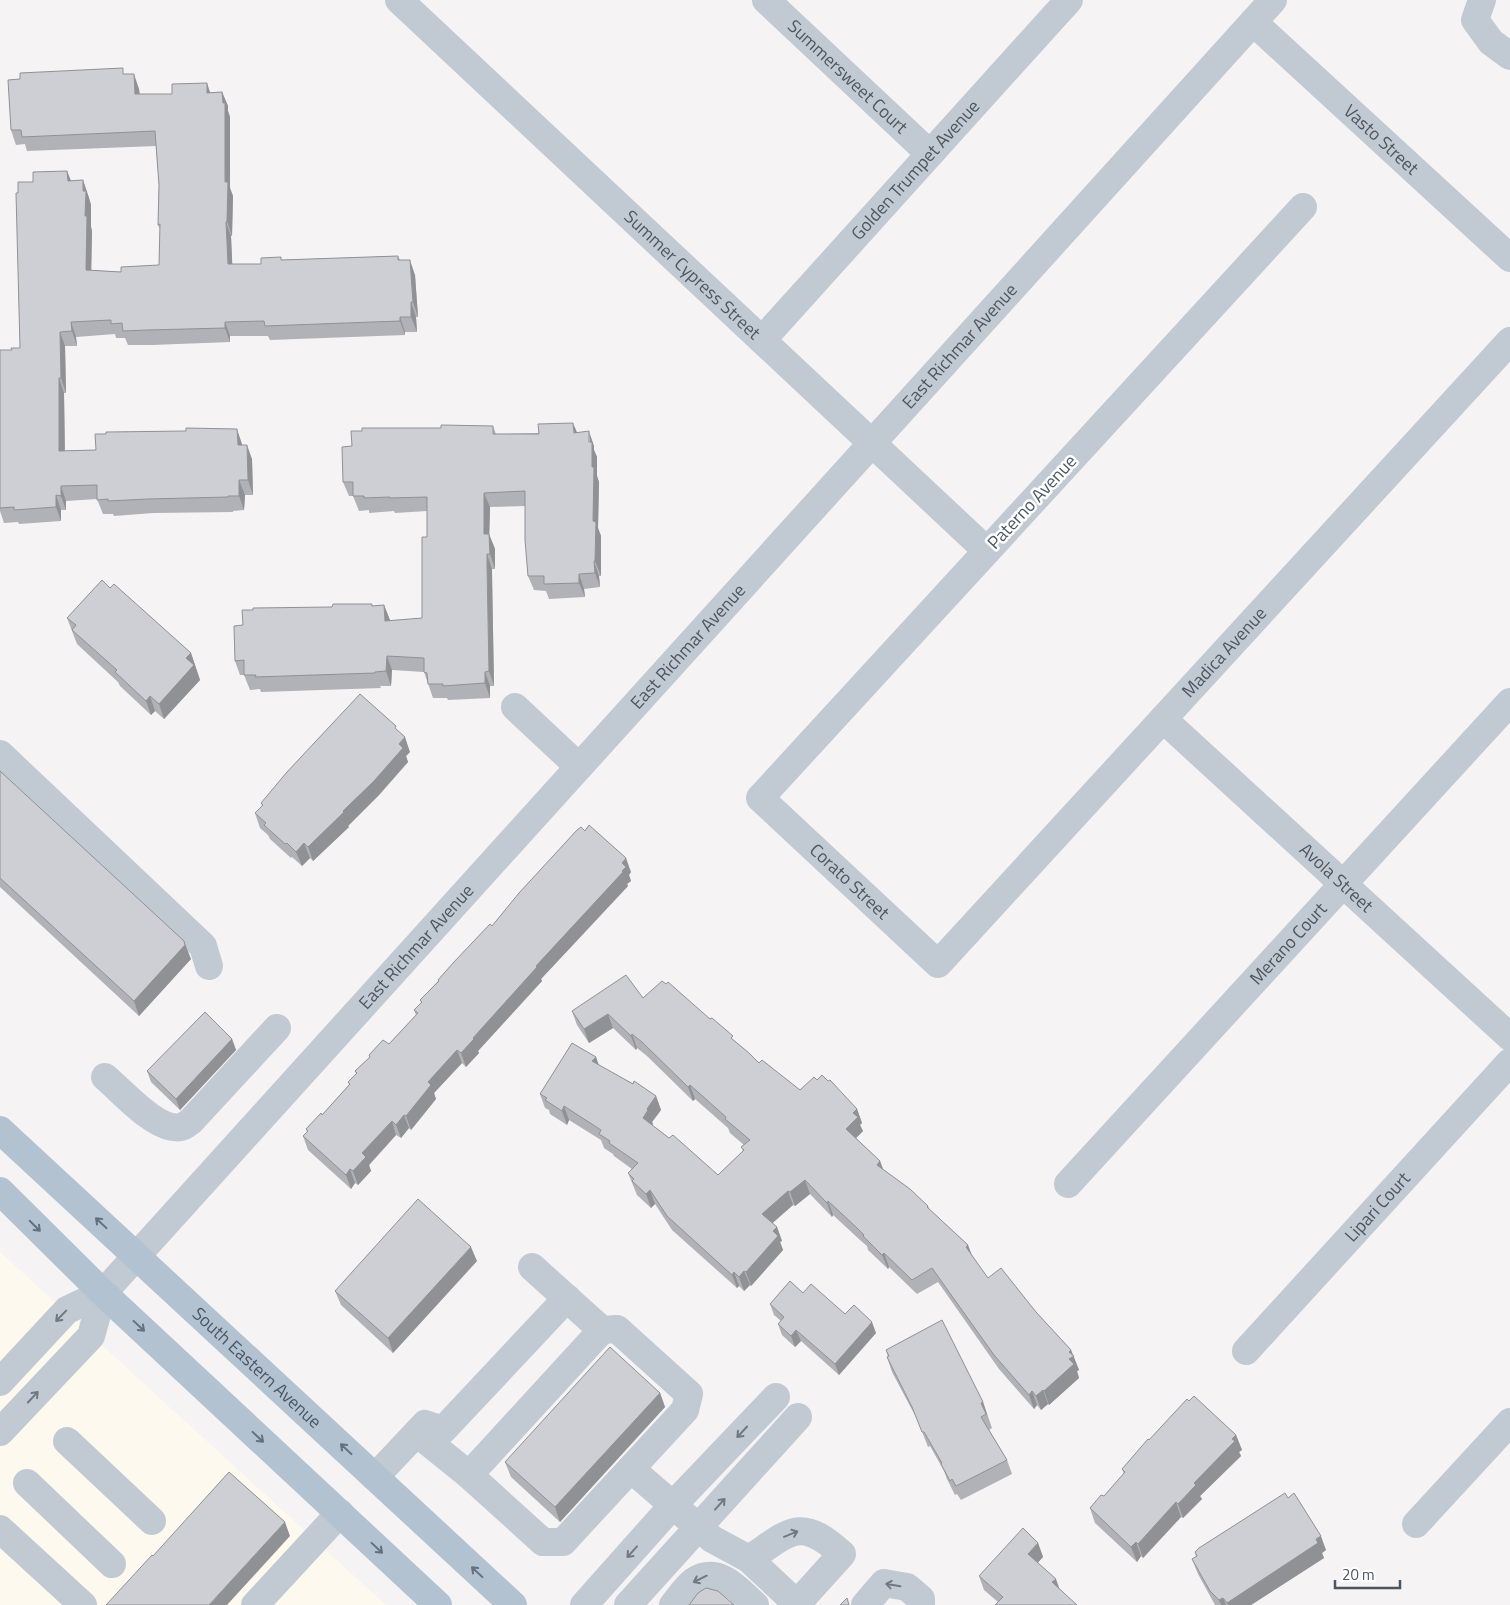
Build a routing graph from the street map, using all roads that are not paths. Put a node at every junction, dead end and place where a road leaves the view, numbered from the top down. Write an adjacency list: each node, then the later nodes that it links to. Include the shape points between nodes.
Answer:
1 (399, 0): 11 (street, Summer Cypress Street)
2 (766, 0): 8 (street, Summersweet Court)
3 (1070, 0): 8 (street, Golden Trumpet Avenue)
4 (1273, 0): 6 (street, East Richmar Avenue)
5 (1478, 10): 7 (street, via 1491,42)
6 (1253, 22): 10 (street, Vasto Street); 13 (street, East Richmar Avenue)
7 (1510, 56)
8 (930, 154): 11 (street, Golden Trumpet Avenue)
9 (1303, 207): 14 (street, Paterno Avenue)
10 (1510, 258)
11 (762, 340): 13 (street, Summer Cypress Street)
12 (1510, 340): 17 (street, Madica Avenue)
13 (871, 443): 14 (street, Summer Cypress Street); 19 (street, East Richmar Avenue)
14 (987, 551): 20 (street, Paterno Avenue)
15 (1510, 702): 21 (street, Merano Court)
16 (515, 707): 19 (street)
17 (1163, 719): 21 (street, Avola Street); 22 (street, Madica Avenue)
18 (0, 754): 23 (street, via 203,946)
19 (578, 766): 31 (street, East Richmar Avenue)
20 (760, 798): 22 (street, Corato Street)
21 (1343, 884): 25 (street, Avola Street); 29 (street, Merano Court)
22 (938, 964)
23 (209, 966)
24 (277, 1028): 27 (street, via 191,1122 181,1127 167,1126 154,1120)
25 (1510, 1038)
26 (1510, 1062): 36 (street, Lipari Court)
27 (105, 1076)
28 (0, 1130): 31 (main road, South Eastern Avenue, one-way to 28)
29 (1068, 1184)
30 (0, 1191): 33 (main road, one-way to 33)
31 (136, 1256): 33 (street, East Richmar Avenue); 46 (main road, South Eastern Avenue, one-way to 31)
32 (532, 1267): 34 (street)
33 (104, 1293): 37 (street, one-way to 37, via 67,1310); 41 (street, one-way to 33, via 91,1336); 49 (main road, one-way to 49)
34 (567, 1298): 35 (street); 42 (street, via 443,1430 425,1424)
35 (602, 1330): 44 (street, via 617,1329 689,1394 686,1410); 45 (street)
36 (1246, 1351)
37 (0, 1382)
38 (776, 1396): 48 (street, one-way to 48)
39 (798, 1417): 52 (street, one-way to 39)
40 (1510, 1422): 51 (street)
41 (0, 1432)
42 (417, 1433): 45 (street); 46 (street)
43 (67, 1441): 50 (street)
44 (631, 1469): 45 (street, via 563,1542 543,1542); 48 (street)
45 (469, 1476)
46 (375, 1477): 60 (main road, South Eastern Avenue, one-way to 46)
47 (27, 1484): 55 (street)
48 (673, 1505): 52 (street); 61 (street, one-way to 61)
49 (340, 1513): 58 (street); 59 (main road, one-way to 59)
50 (152, 1522)
51 (1416, 1524)
52 (698, 1528): 54 (street); 62 (street)
53 (0, 1529): 57 (street)
54 (749, 1559): 56 (street); 56 (street, one-way to 56, via 794,1530 812,1532 842,1554)
55 (112, 1564)
56 (797, 1604)
57 (83, 1605)
58 (255, 1605)
59 (438, 1605)
60 (513, 1605)
61 (584, 1605)
62 (628, 1605)
63 (673, 1605): 64 (street, one-way to 63, via 725,1579 711,1574 694,1581)
64 (755, 1605)
65 (865, 1605): 66 (street, one-way to 65, via 921,1599 906,1587 884,1584)
66 (921, 1605)

